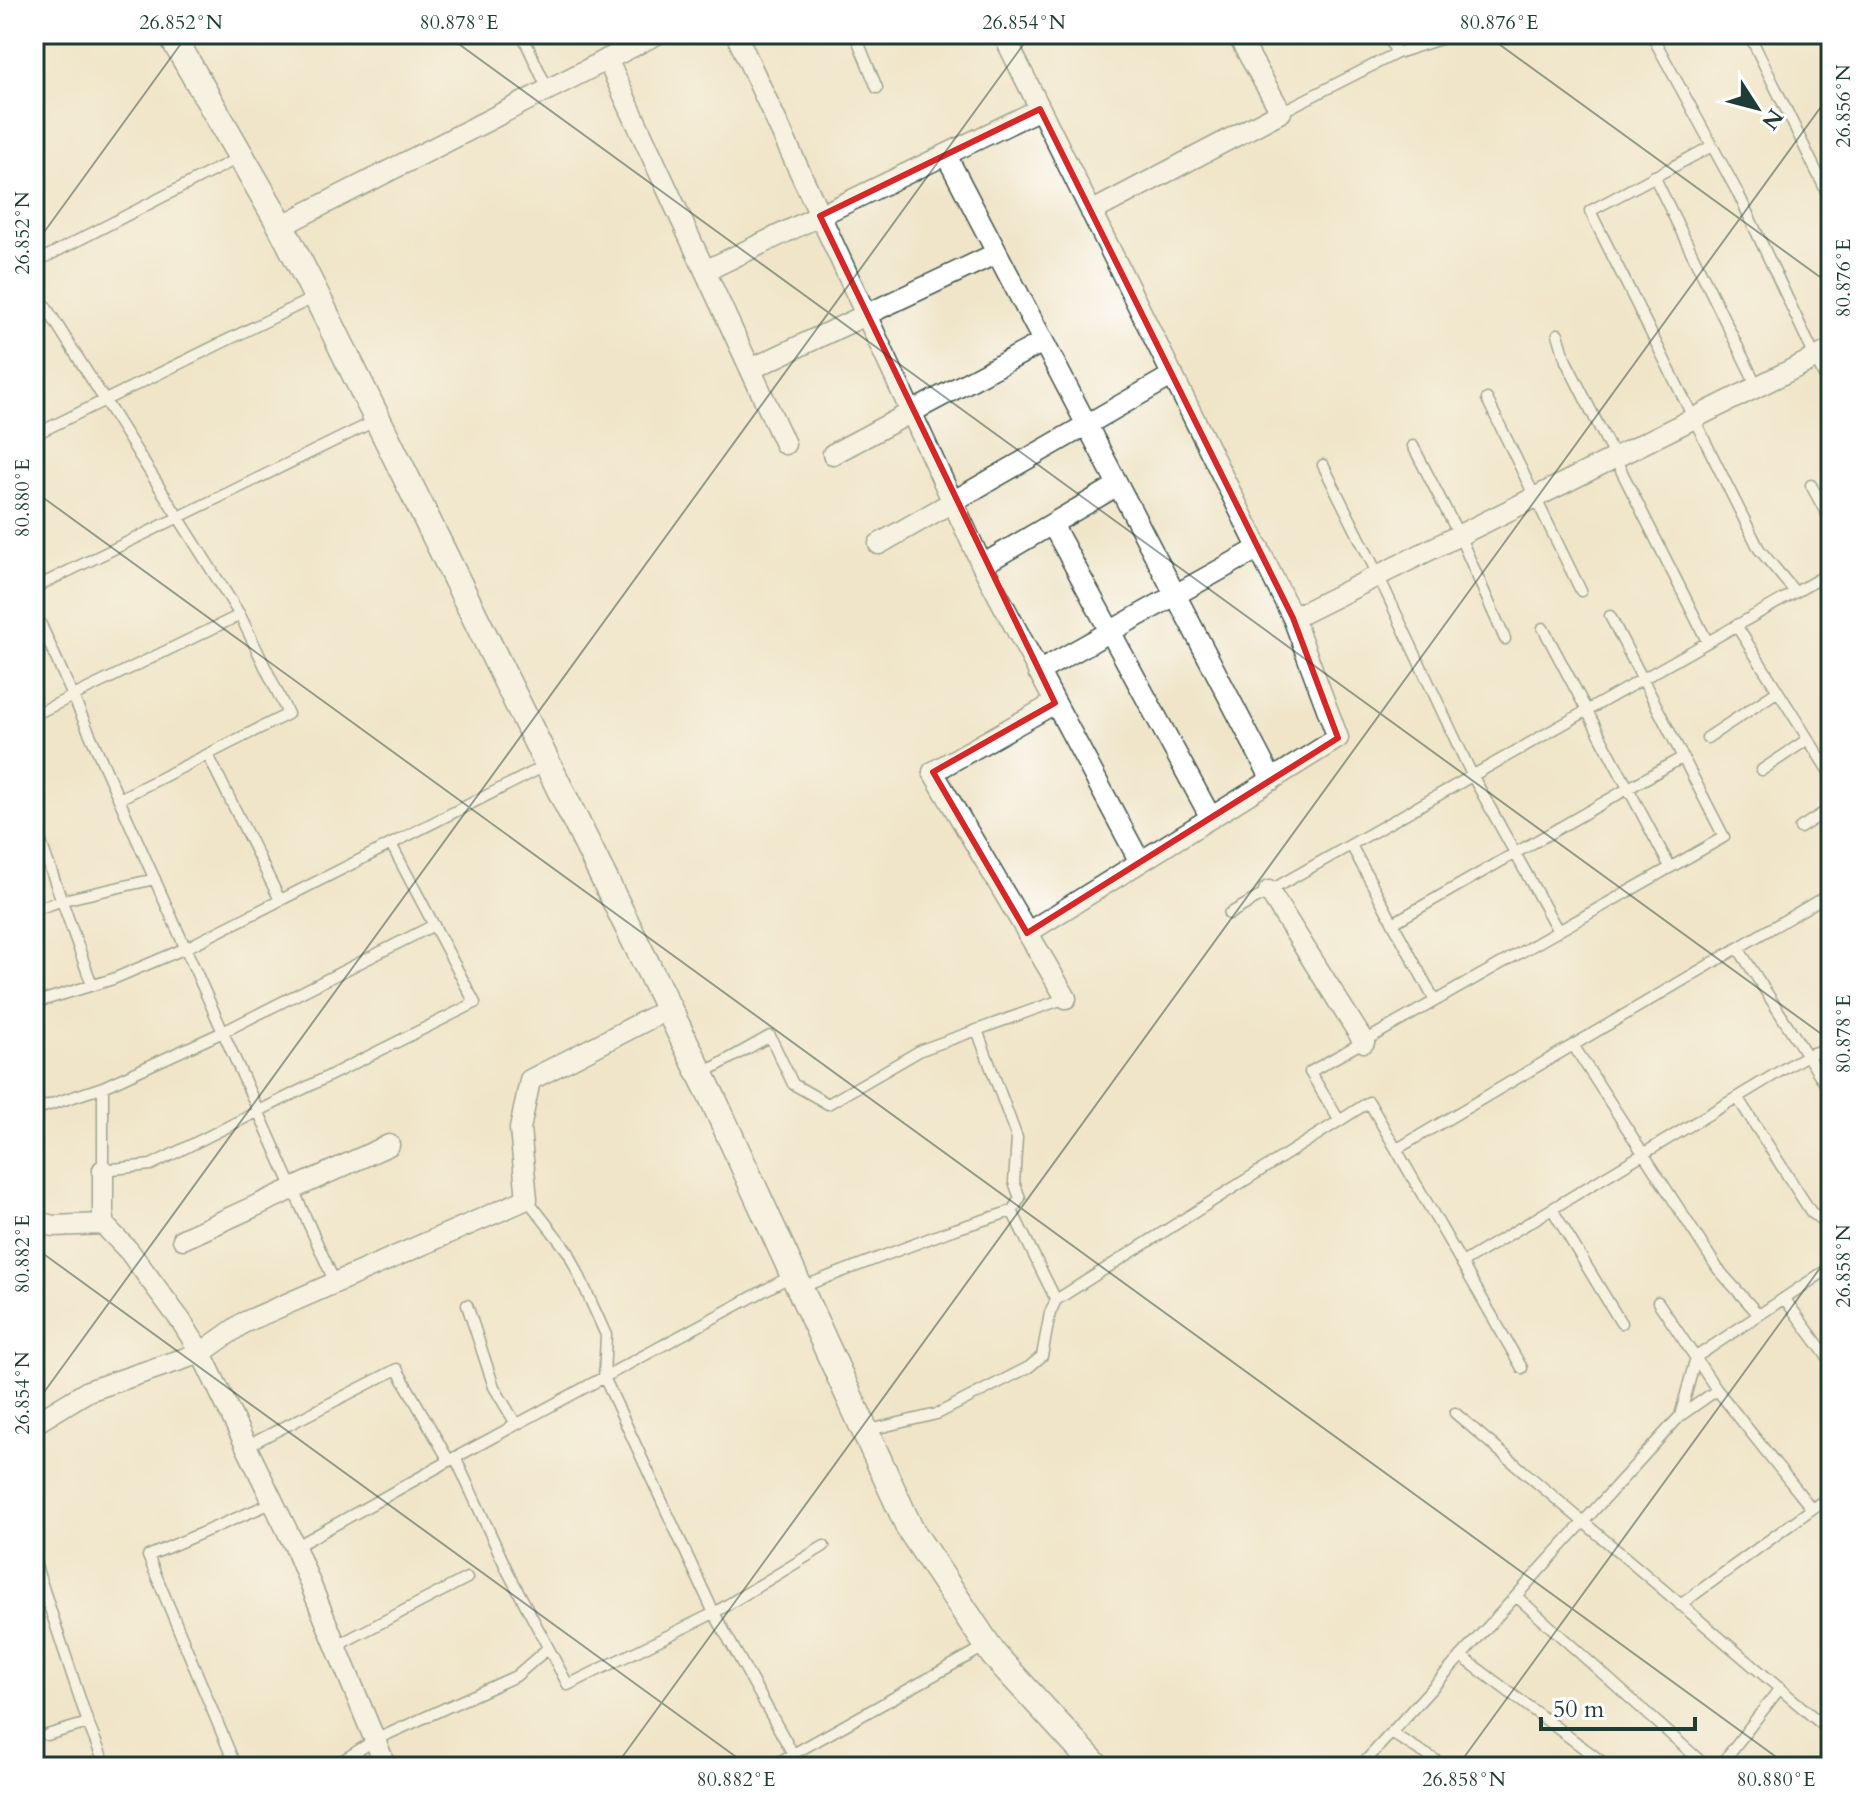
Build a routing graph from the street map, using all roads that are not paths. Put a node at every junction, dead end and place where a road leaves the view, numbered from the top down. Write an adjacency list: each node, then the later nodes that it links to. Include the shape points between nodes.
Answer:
1 (171, 34): 20 (street)
2 (522, 34): 15 (lane)
3 (657, 34): 13 (street)
4 (736, 34): 24 (street)
5 (855, 34): 14 (lane)
6 (1003, 34): 16 (street)
7 (1237, 34): 17 (street)
8 (1386, 34): 12 (lane)
9 (1456, 34): 12 (lane)
10 (1651, 34): 18 (lane)
11 (1749, 34): 22 (lane)
12 (1397, 53): 17 (lane)
13 (607, 59): 15 (street); 28 (street)
14 (877, 88)
15 (548, 90): 25 (street)
16 (1040, 109): 19 (street); 23 (street)
17 (1281, 112): 23 (street)
18 (1712, 146): 21 (lane); 34 (lane)
19 (946, 155): 24 (street); 26 (street)
20 (242, 156): 25 (street); 27 (lane)
21 (1654, 176): 37 (lane); 42 (lane, via 1590,211)
22 (1831, 201)
23 (1091, 212): 36 (street)
24 (820, 216): 28 (street); 31 (street)
25 (281, 226): 30 (street)
26 (997, 253): 31 (street); 33 (street)
27 (34, 263)
28 (705, 271): 35 (street)
29 (34, 288): 40 (lane)
30 (317, 297): 40 (lane); 43 (street)
31 (866, 315): 35 (street); 41 (street)
32 (1558, 334): 49 (lane)
33 (1043, 342): 41 (street); 44 (street)
34 (1823, 354): 37 (street); 38 (lane)
35 (751, 369): 46 (street)
36 (1173, 375): 44 (street); 60 (street)
37 (1757, 386): 42 (street)
38 (1831, 391)
39 (1487, 399): 53 (lane)
40 (105, 401): 45 (lane); 55 (lane)
41 (911, 412): 48 (street); 54 (street)
42 (1695, 417): 49 (street); 66 (lane, via 1759,549)
43 (377, 420): 55 (lane); 88 (street)
44 (1086, 425): 51 (street); 54 (street)
45 (34, 435)
46 (785, 444)
47 (1413, 446): 58 (lane)
48 (833, 454)
49 (1614, 458): 53 (street); 76 (lane)
50 (1323, 465): 63 (lane)
51 (1118, 485): 57 (street); 67 (street)
52 (1811, 485): 56 (lane)
53 (1535, 497): 58 (street); 65 (lane)
54 (953, 501): 59 (street); 61 (street)
55 (178, 518): 64 (lane); 69 (lane)
56 (1831, 522)
57 (1052, 524): 61 (street); 74 (street)
58 (1459, 535): 63 (street); 75 (lane)
59 (879, 544)
60 (1259, 548): 67 (street); 71 (street)
61 (982, 565): 77 (street)
62 (1831, 572): 66 (lane)
63 (1378, 575): 71 (street); 90 (lane)
64 (34, 588)
65 (1581, 591)
66 (1795, 592): 72 (lane)
67 (1175, 595): 74 (street); 92 (street)
68 (34, 609): 80 (lane)
69 (240, 615): 80 (lane); 86 (lane, via 288,714)
70 (1610, 616): 78 (lane)
71 (1293, 618): 92 (street, via 1338,738)
72 (1736, 625): 76 (lane); 79 (lane)
73 (1543, 628): 82 (lane)
74 (1111, 631): 77 (street); 96 (street)
75 (1505, 639)
76 (1707, 641): 78 (lane)
77 (1038, 672): 81 (street)
78 (1642, 678): 82 (lane); 87 (lane)
79 (1778, 691): 84 (lane); 85 (lane)
80 (73, 696): 83 (lane); 94 (lane)
81 (1055, 703): 102 (street); 114 (street, via 933,772)
82 (1586, 710): 90 (lane); 93 (lane)
83 (34, 715)
84 (1707, 738)
85 (1808, 739): 89 (lane); 91 (lane)
86 (208, 755): 94 (lane); 108 (lane)
87 (1683, 757): 93 (lane); 103 (lane, via 1724,837)
88 (547, 765): 99 (lane); 121 (street)
89 (1762, 770)
90 (1472, 775): 100 (lane); 101 (lane)
91 (1831, 775)
92 (1272, 780): 96 (street)
93 (1628, 788): 101 (lane); 103 (lane)
94 (119, 799): 104 (lane)
95 (1831, 808): 98 (lane)
96 (1211, 818): 102 (street)
97 (34, 823): 107 (lane)
98 (1800, 828)
99 (391, 844): 108 (lane); 112 (lane)
100 (1351, 845): 105 (lane); 111 (lane)
101 (1514, 852): 111 (lane); 113 (lane)
102 (1140, 862): 114 (street)
103 (1670, 867): 113 (lane)
104 (155, 879): 107 (lane); 115 (lane)
105 (1269, 891): 110 (lane); 124 (street)
106 (1831, 893): 116 (lane)
107 (63, 900): 109 (lane); 117 (lane)
108 (280, 900): 115 (lane)
109 (34, 910)
110 (1229, 914)
111 (1393, 923): 119 (lane)
112 (434, 925): 123 (lane); 133 (lane, via 475,1003)
113 (1558, 931): 119 (lane)
114 (1027, 933): 118 (street)
115 (186, 948): 117 (lane); 123 (lane)
116 (1738, 948): 125 (lane); 127 (lane)
117 (92, 985): 120 (lane)
118 (1066, 998): 122 (lane)
119 (1435, 1001): 124 (lane)
120 (34, 1003)
121 (668, 1009): 128 (street); 140 (street, via 530,1080 520,1129)
122 (977, 1030): 128 (lane, via 921,1050 828,1104 793,1084 770,1036); 142 (lane, via 1017,1138 1014,1182 1020,1198)
123 (223, 1032): 129 (lane); 133 (lane)
124 (1364, 1042): 134 (lane, via 1310,1072)
125 (1573, 1045): 136 (lane); 137 (lane)
126 (1831, 1047): 127 (lane)
127 (1807, 1055): 130 (lane); 131 (lane)
128 (701, 1075): 149 (street)
129 (103, 1087): 132 (lane); 138 (lane)
130 (1831, 1093)
131 (1737, 1097): 137 (lane); 145 (lane, via 1811,1212)
132 (34, 1110)
133 (259, 1112): 138 (lane, via 151,1165); 139 (lane)
134 (1339, 1120): 136 (lane, via 1369,1102); 152 (lane)
135 (389, 1145): 139 (street)
136 (1397, 1149): 147 (lane)
137 (1643, 1154): 141 (lane); 155 (lane, via 1718,1269)
138 (103, 1170): 144 (street)
139 (294, 1189): 146 (street); 150 (lane)
140 (527, 1199): 150 (street); 161 (lane, via 569,1253 606,1335)
141 (1552, 1209): 147 (lane); 156 (lane)
142 (1012, 1211): 149 (lane); 152 (lane)
143 (34, 1221): 144 (street, via 53,1226)
144 (103, 1224): 157 (street, via 129,1251)
145 (1831, 1227)
146 (183, 1239)
147 (1462, 1263): 160 (lane)
148 (1831, 1267): 151 (lane)
149 (796, 1281): 161 (lane); 167 (street)
150 (336, 1284): 157 (street, via 243,1323)
151 (1784, 1298): 155 (lane); 159 (lane)
152 (1056, 1300): 167 (lane, via 1042,1356 1029,1367 937,1414)
153 (1658, 1302): 158 (lane)
154 (467, 1305): 166 (lane, via 494,1387 516,1424)
155 (1759, 1315): 158 (lane)
156 (1621, 1323)
157 (201, 1353): 165 (street, via 88,1391); 168 (street)
158 (1696, 1357): 162 (lane); 164 (lane)
159 (1831, 1362)
160 (1522, 1368)
161 (604, 1377): 166 (lane); 180 (lane)
162 (1717, 1390): 164 (lane); 172 (lane)
163 (1455, 1413): 173 (lane)
164 (1680, 1416): 173 (lane)
165 (34, 1424)
166 (508, 1428): 169 (lane)
167 (865, 1431): 181 (street, via 910,1529)
168 (247, 1446): 169 (lane, via 397,1369); 171 (street)
169 (452, 1459): 175 (lane); 183 (lane)
170 (1831, 1495): 172 (lane)
171 (274, 1502): 175 (street); 194 (lane, via 148,1556)
172 (1812, 1509): 179 (lane)
173 (1582, 1523): 178 (lane); 179 (lane)
174 (824, 1546): 180 (lane)
175 (295, 1547): 182 (street)
176 (34, 1560): 186 (lane)
177 (467, 1578): 182 (lane)
178 (1516, 1596): 184 (lane); 201 (lane)
179 (1680, 1605): 185 (lane)
180 (714, 1613): 183 (lane, via 568,1685); 191 (lane)
181 (988, 1645): 191 (lane); 192 (street)
182 (336, 1646): 190 (street)
183 (548, 1648): 190 (lane, via 516,1676)
184 (1461, 1656): 188 (lane); 200 (lane)
185 (1780, 1688): 187 (lane); 202 (lane)
186 (88, 1723): 189 (lane); 193 (lane)
187 (1831, 1732)
188 (1391, 1733): 198 (lane); 199 (lane)
189 (47, 1735)
190 (375, 1740): 195 (lane); 196 (street)
191 (793, 1754): 197 (lane)
192 (1093, 1766)
193 (106, 1767)
194 (236, 1767)
195 (332, 1767)
196 (386, 1767)
197 (770, 1767)
198 (1360, 1767)
199 (1447, 1767)
200 (1609, 1767)
201 (1707, 1767)
202 (1719, 1767)

